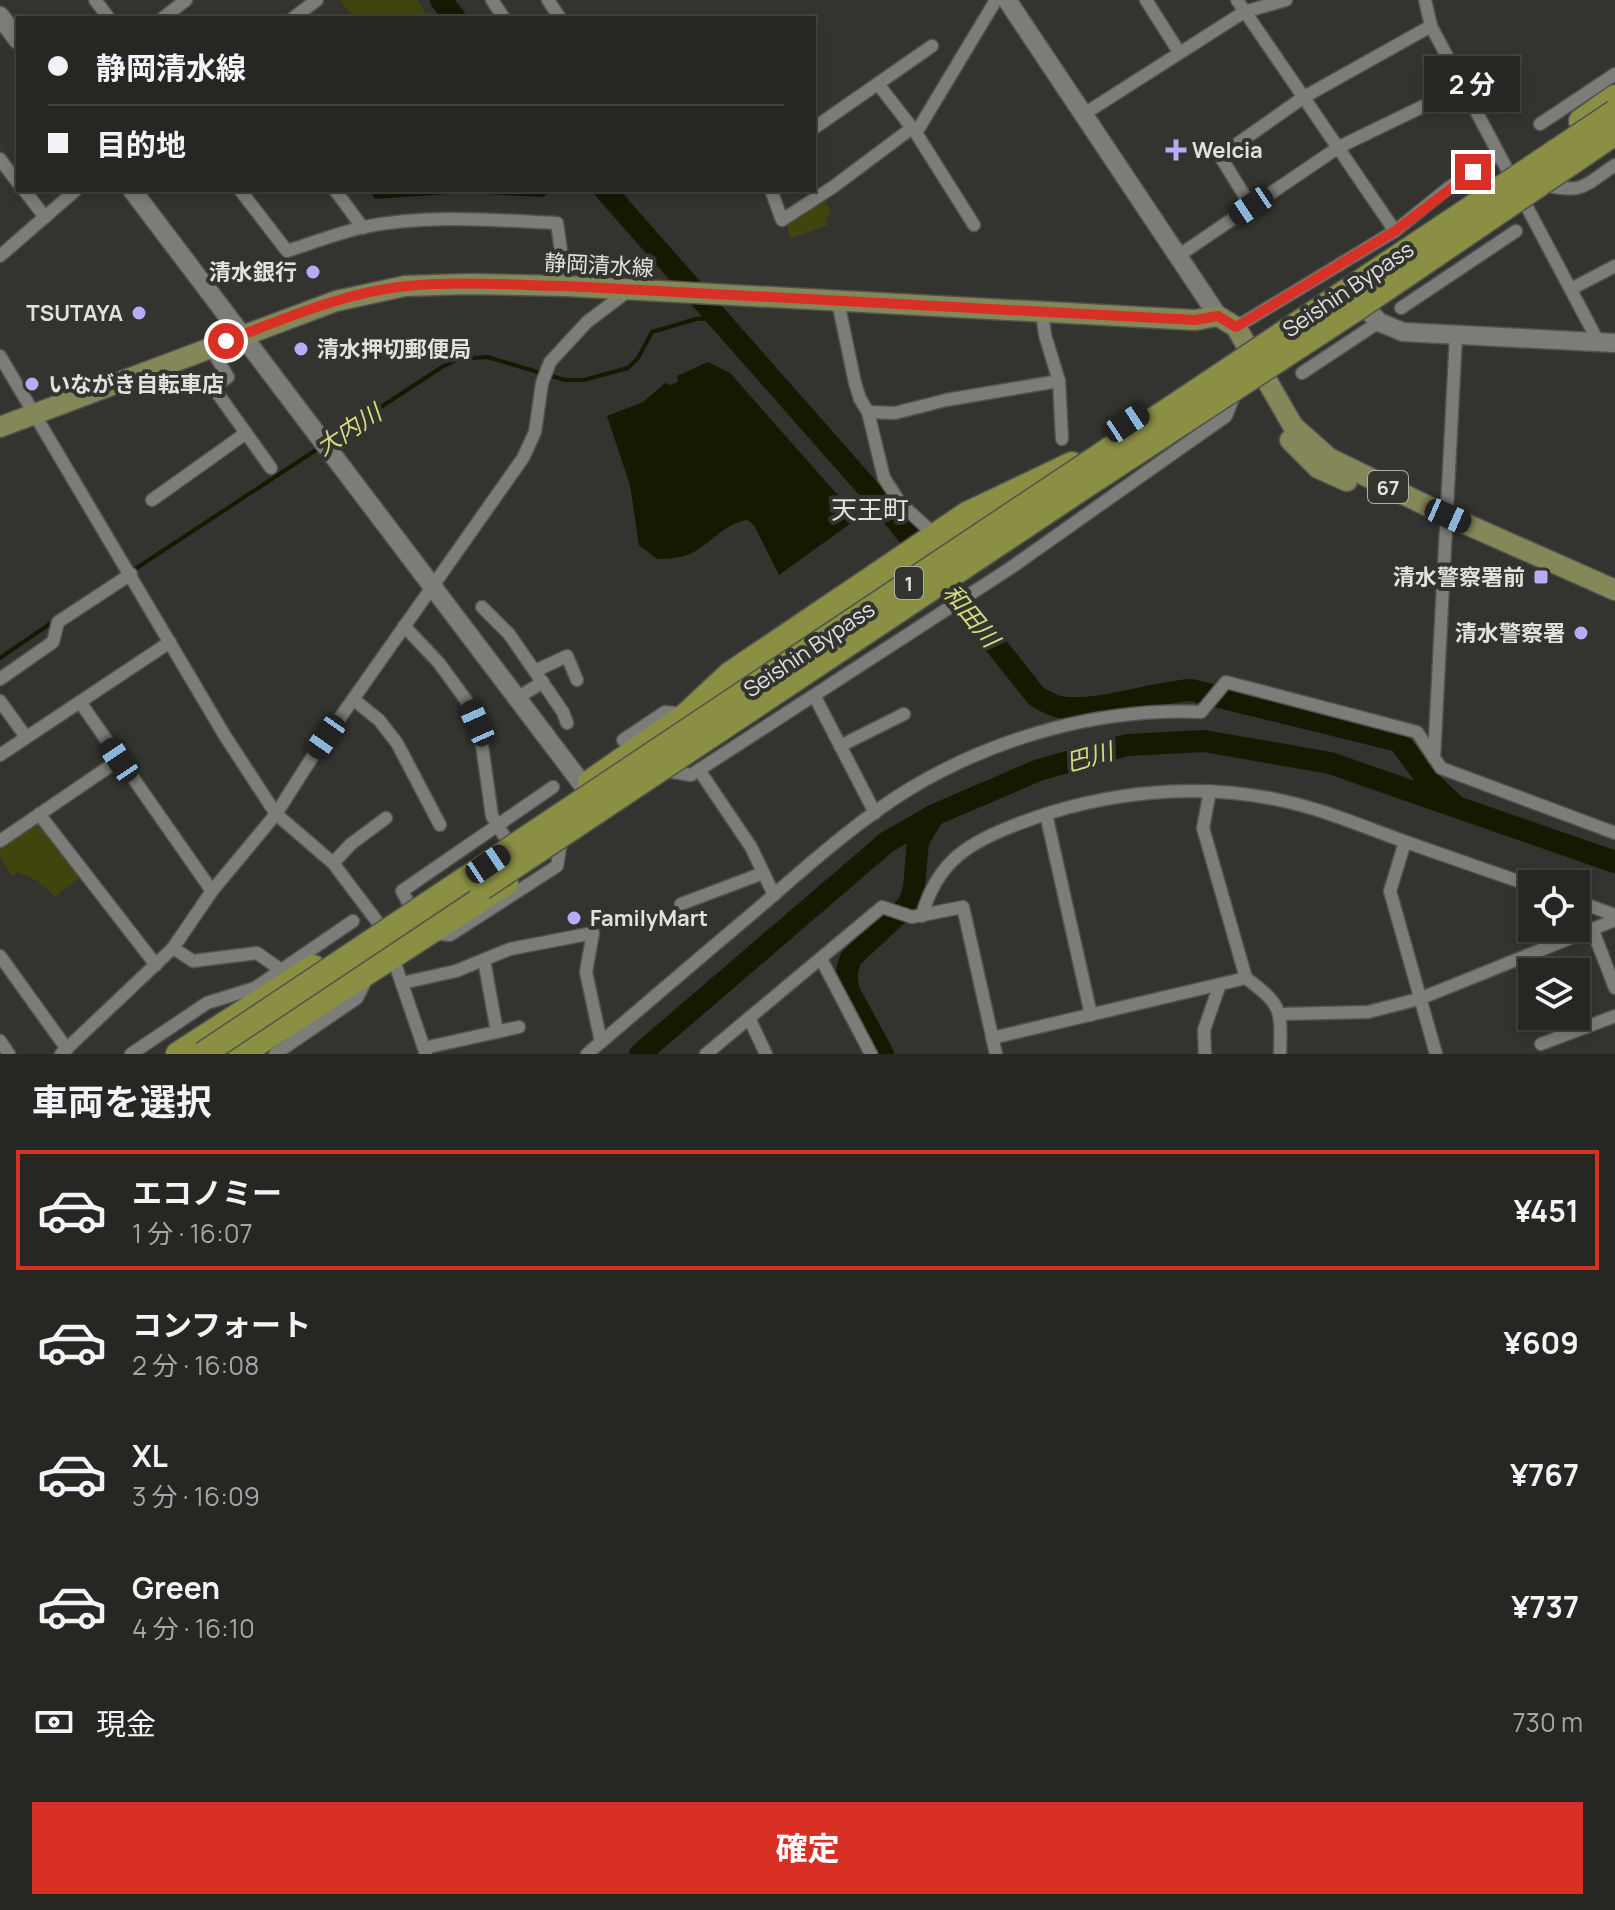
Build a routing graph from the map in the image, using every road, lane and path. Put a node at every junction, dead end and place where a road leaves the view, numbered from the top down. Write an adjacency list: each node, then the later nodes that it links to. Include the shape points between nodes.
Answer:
1 (95, 0): 12 (street)
2 (186, 0): 13 (street)
3 (317, 0): 14 (street)
4 (996, 0): 28 (street)
5 (1007, 0): 25 (street)
6 (1146, 0): 18 (street)
7 (1237, 0): 10 (street)
8 (1286, 0): 10 (street)
9 (1425, 0): 15 (street)
10 (1244, 12): 18 (street); 22 (street)
11 (0, 16): 16 (street)
12 (107, 16)
13 (166, 16)
14 (296, 16)
15 (1431, 26): 21 (street); 22 (street)
16 (16, 37)
17 (932, 46): 20 (street)
18 (1179, 52): 25 (street)
19 (1615, 74): 26 (street)
20 (878, 84): 27 (street); 28 (street)
21 (1463, 87): 30 (street); 33 (street)
22 (1304, 97): 30 (street); 41 (street, via 1220,156)
23 (1615, 97): 33 (highway)
24 (1615, 112): 55 (highway, Seishin Bypass / 1, bridge)
25 (1084, 114): 50 (street)
26 (1540, 124)
27 (816, 127)
28 (914, 131): 40 (street, via 782,220); 44 (street)
29 (1615, 134): 33 (highway); 55 (highway, Seishin Bypass / 1, bridge)
30 (1339, 147): 41 (street); 46 (street)
31 (0, 159): 34 (street)
32 (1615, 165): 33 (street, via 1570,190)
33 (1514, 175): 42 (highway); 46 (street, via 1447,189); 53 (street); 66 (highway)
34 (16, 180)
35 (26, 192): 43 (street)
36 (74, 192): 43 (street)
37 (134, 192): 61 (street)
38 (242, 192): 45 (street, via 287,251)
39 (336, 192): 45 (street)
40 (772, 192)
41 (1251, 206): 50 (street)
42 (1497, 207): 48 (street); 55 (highway)
43 (45, 217): 49 (street)
44 (974, 225)
45 (363, 228): 52 (street, via 428,220 557,223)
46 (1395, 231): 59 (street)
47 (1516, 231): 48 (street)
48 (1496, 245): 57 (street)
49 (0, 256)
50 (1178, 256): 59 (street)
51 (1615, 266): 53 (street)
52 (566, 286): 54 (main road, 静岡清水線); 61 (main road, 静岡清水線, via 405,286 336,301)
53 (1571, 289): 63 (street)
54 (628, 291): 56 (main road, 静岡清水線); 79 (street, via 587,322 550,362 535,432 523,458)
55 (1357, 298): 60 (street); 66 (highway); 94 (highway, bridge, via 1307,351 1230,407 840,668); 95 (highway, bridge, via 1260,335); 163 (highway, Seishin Bypass / 1, bridge); 164 (highway, Seishin Bypass / 1, bridge)
56 (838, 302): 58 (main road, 静岡清水線); 69 (street, via 855,383)
57 (1401, 308)
58 (1042, 312): 59 (main road, 静岡清水線); 68 (street)
59 (1227, 321): 66 (main road, 67, via 1223,333)
60 (1379, 322): 62 (street, via 1403,332); 67 (street)
61 (242, 335): 64 (main road, 静岡清水線); 79 (street)
62 (1456, 335): 63 (street); 76 (street)
63 (1607, 343)
64 (210, 347): 70 (main road, 静岡清水線); 72 (street, via 228,377 213,387)
65 (0, 356): 70 (street)
66 (1247, 366): 76 (main road, 67, via 1287,436 1318,468); 77 (highway); 89 (street, via 1226,416); 94 (highway)
67 (1302, 373)
68 (1059, 381): 69 (street, via 895,413); 73 (street)
69 (868, 412): 77 (street, via 884,478 901,504)
70 (33, 415): 71 (main road, 静岡清水線); 78 (street)
71 (0, 427)
72 (246, 433): 74 (street); 75 (street)
73 (1062, 439)
74 (271, 468)
75 (152, 500)
76 (1448, 522): 80 (main road, 67); 81 (main road, 67); 102 (street)
77 (935, 535): 95 (highway, via 730,674)
78 (131, 574): 84 (street); 86 (street, via 58,622 53,642)
79 (433, 586): 83 (street); 90 (street)
80 (1615, 590)
81 (1615, 603)
82 (482, 607): 85 (street)
83 (404, 626): 91 (street); 116 (street, via 466,700 481,738 492,816)
84 (170, 642): 93 (street); 111 (street)
85 (535, 671): 87 (street, via 567,656); 88 (street)
86 (0, 679)
87 (577, 680)
88 (543, 682): 90 (street); 97 (street)
89 (815, 697): 100 (street); 104 (street)
90 (517, 698): 106 (street)
91 (353, 699): 111 (street); 115 (street, via 397,743)
92 (0, 701): 98 (street)
93 (80, 702): 98 (street); 103 (street)
94 (766, 710): 105 (highway)
95 (687, 714): 99 (street, via 665,712); 106 (highway)
96 (904, 714): 100 (street)
97 (567, 723)
98 (26, 737): 101 (street)
99 (623, 740)
100 (840, 746): 109 (street)
101 (0, 755)
102 (1434, 758): 109 (street, via 1417,732 1226,682 1201,712 1111,716 1051,729 967,759); 117 (street, via 1441,768)
103 (119, 760): 110 (street); 123 (street)
104 (699, 770): 105 (street, via 691,775); 121 (street)
105 (673, 772): 113 (highway)
106 (584, 786): 113 (street); 116 (highway)
107 (553, 787): 116 (street)
108 (1210, 791): 112 (street, via 1103,799); 119 (street, via 1279,800); 140 (street, via 1203,828)
109 (875, 813): 124 (street)
110 (39, 814): 118 (street); 137 (street)
111 (276, 814): 120 (street); 123 (street)
112 (1046, 814): 127 (street, via 954,856); 146 (street)
113 (607, 817): 134 (highway)
114 (386, 818): 120 (street)
115 (440, 825)
116 (502, 832): 130 (highway)
117 (1615, 833)
118 (0, 841)
119 (1405, 842): 122 (street); 144 (street, via 1390,891)
120 (333, 863): 130 (street)
121 (763, 873): 124 (street); 125 (street)
122 (1518, 881)
123 (212, 891): 132 (street)
124 (774, 895): 155 (street)
125 (681, 904)
126 (1590, 907): 128 (street)
127 (917, 916): 135 (street, via 882,907); 152 (street, via 963,907)
128 (1615, 917): 131 (street)
129 (353, 921): 138 (street)
130 (379, 924): 134 (street); 138 (highway)
131 (1593, 931): 143 (street); 144 (street)
132 (173, 948): 137 (street); 138 (street, via 193,961 257,953)
133 (0, 956): 158 (street)
134 (393, 957): 139 (highway); 141 (street)
135 (821, 959): 149 (street); 171 (street)
136 (484, 960): 141 (street); 151 (street); 155 (street, via 510,949 593,933 586,972)
137 (156, 965): 158 (street)
138 (291, 969): 147 (highway); 160 (street, via 255,988 207,1003)
139 (361, 976): 165 (highway); 166 (highway); 167 (street, via 357,998)
140 (1246, 978): 142 (street); 145 (street, via 1270,996)
141 (402, 983): 157 (street)
142 (1220, 984): 146 (street); 173 (street, via 1204,1030)
143 (1615, 988)
144 (1419, 999): 145 (street, via 1368,1012); 175 (street)
145 (1281, 1014): 174 (street)
146 (1091, 1015): 152 (street)
147 (236, 1016): 161 (highway, via 212,1021); 162 (highway)
148 (1615, 1016): 153 (street)
149 (749, 1018): 169 (street); 170 (street)
150 (519, 1027): 151 (street)
151 (497, 1032): 157 (street)
152 (992, 1038): 172 (street)
153 (1554, 1039): 156 (street); 176 (street)
154 (0, 1041): 159 (street)
155 (601, 1042): 168 (street)
156 (1541, 1044)
157 (425, 1051)
158 (64, 1052)
159 (9, 1054)
160 (131, 1054)
161 (159, 1054)
162 (178, 1054)
163 (203, 1054)
164 (233, 1054)
165 (241, 1054)
166 (259, 1054)
167 (275, 1054)
168 (587, 1054)
169 (706, 1054)
170 (766, 1054)
171 (871, 1054)
172 (996, 1054)
173 (1205, 1054)
174 (1280, 1054)
175 (1436, 1054)
176 (1559, 1054)

